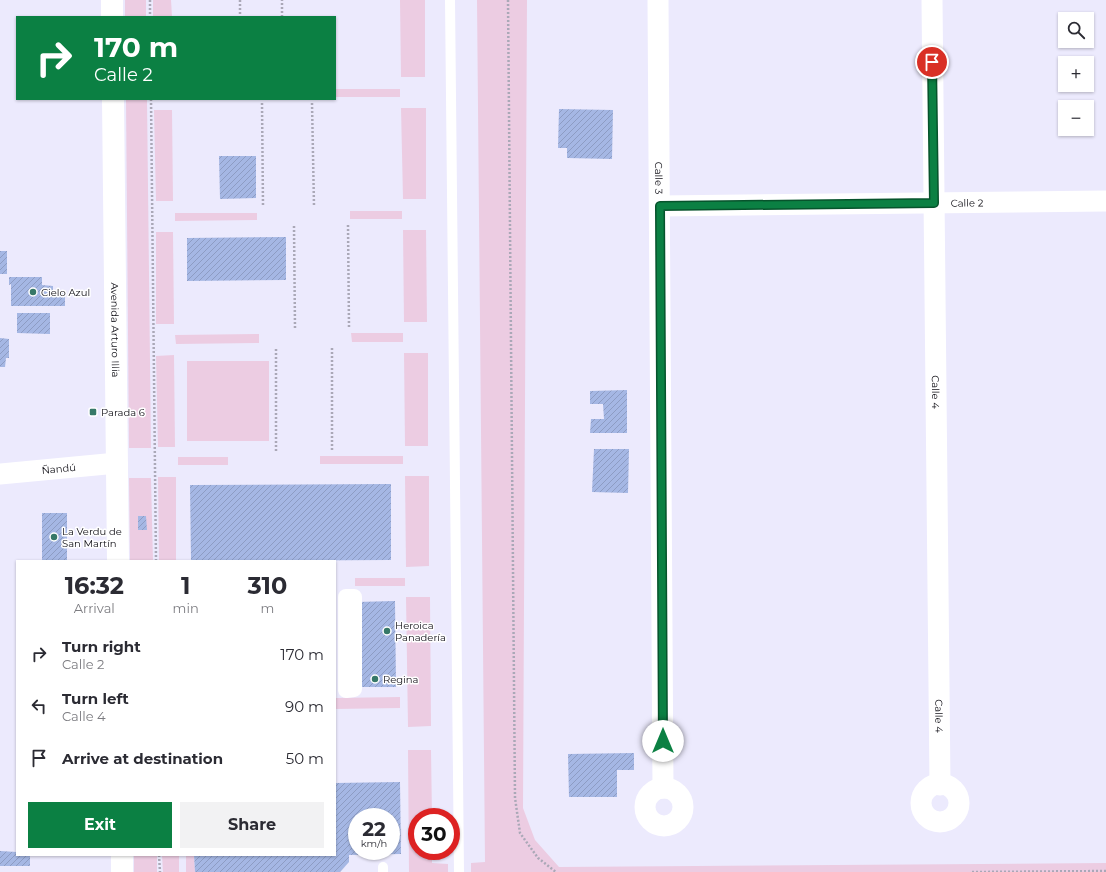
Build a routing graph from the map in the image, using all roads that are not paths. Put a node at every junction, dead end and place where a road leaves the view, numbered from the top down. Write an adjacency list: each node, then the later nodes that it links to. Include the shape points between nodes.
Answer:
1 (112, 0): 5 (main road)
2 (450, 0): 19 (lane)
3 (658, 0): 9 (street, Calle 3)
4 (932, 0): 8 (street, Calle 4)
5 (112, 16)
6 (113, 100): 10 (main road, Avenida Arturo Illia)
7 (1106, 201): 8 (street, Calle 2)
8 (934, 203): 9 (street, Calle 2); 15 (street, Calle 4)
9 (660, 206): 16 (street, Calle 3)
10 (117, 463): 11 (street, Ñandú); 12 (main road, Avenida Arturo Illia)
11 (0, 474)
12 (118, 560)
13 (350, 595): 14 (street)
14 (350, 692)
15 (940, 784)
16 (663, 788)
17 (122, 856): 18 (main road)
18 (122, 872)
19 (459, 872)

